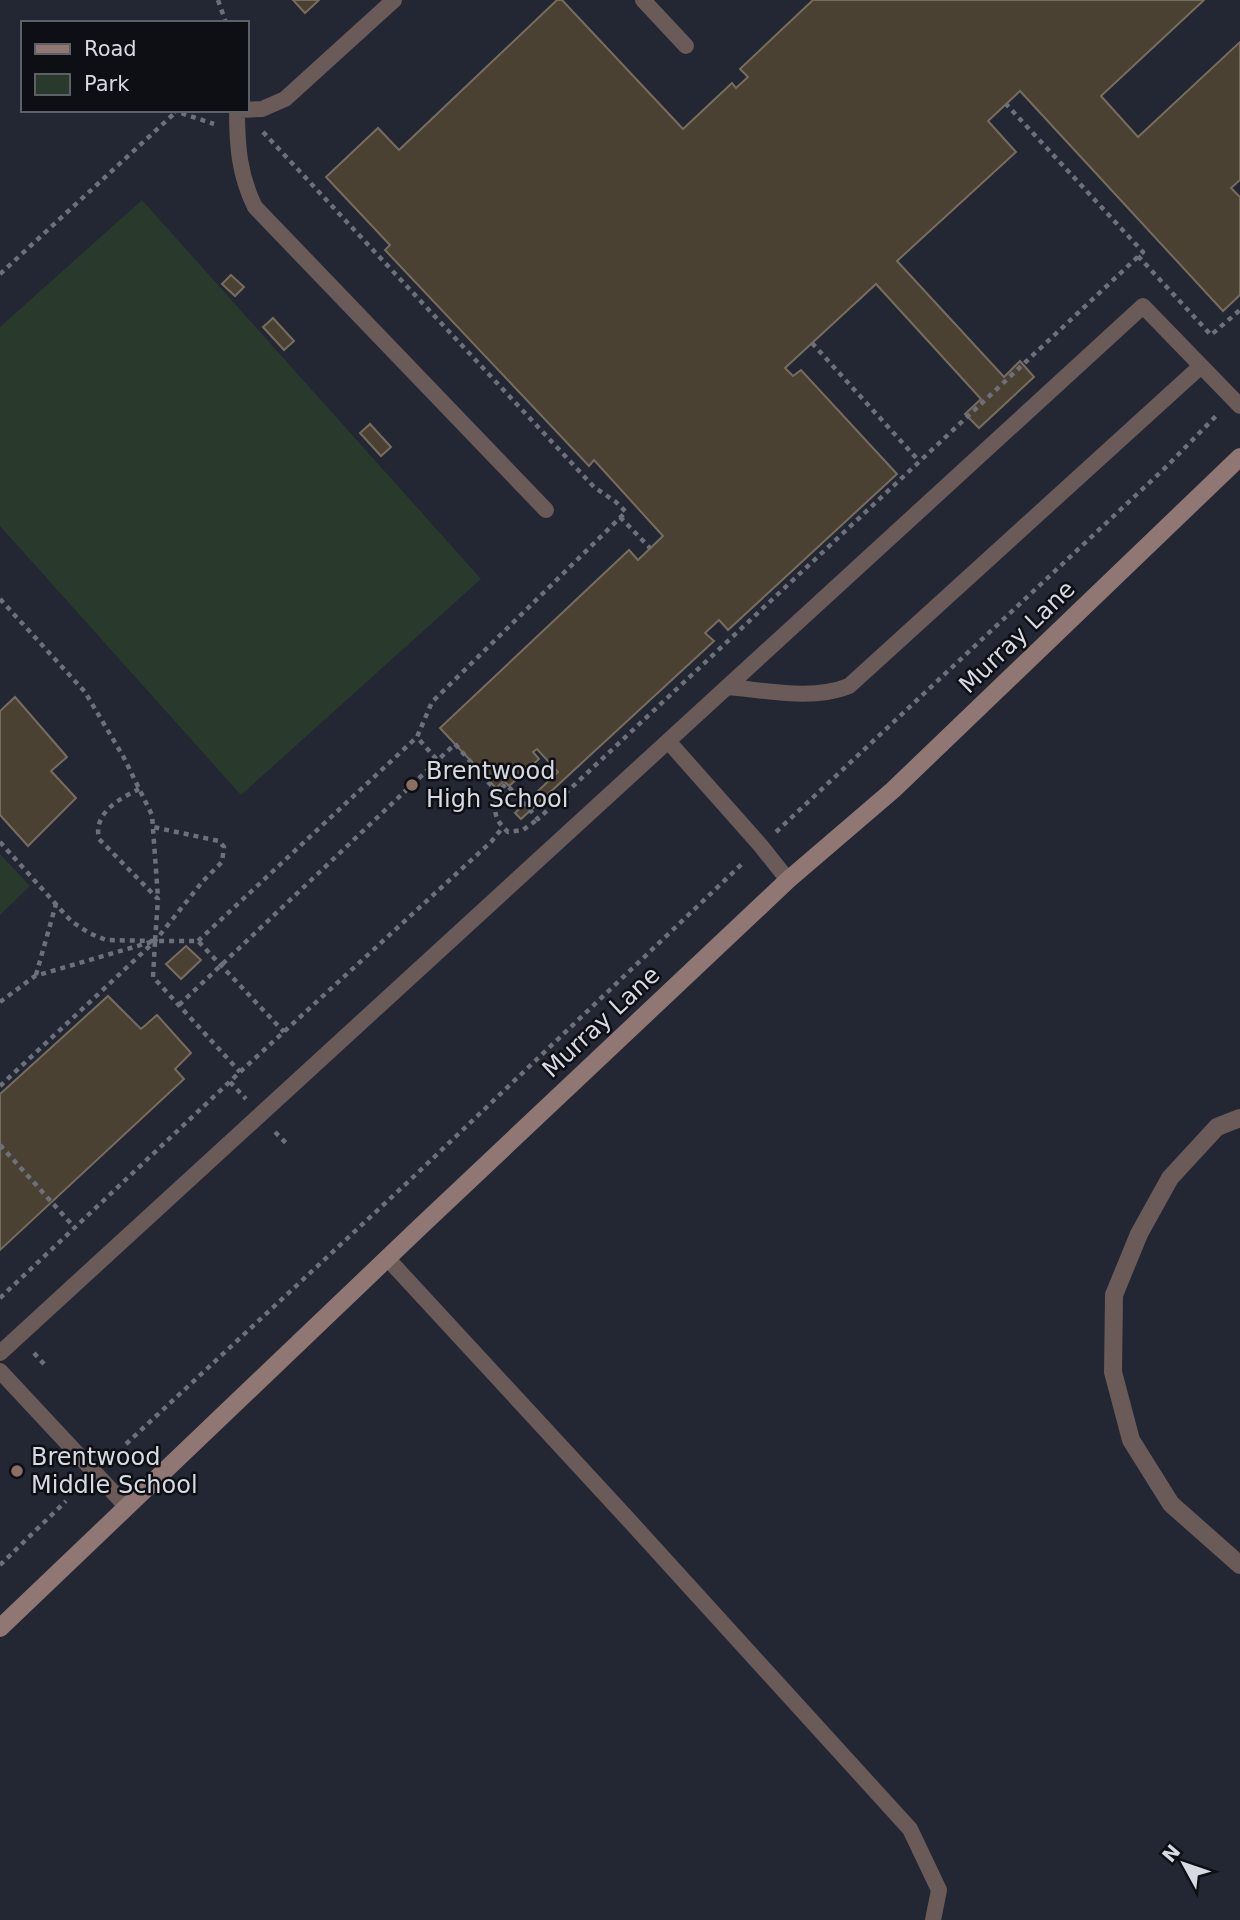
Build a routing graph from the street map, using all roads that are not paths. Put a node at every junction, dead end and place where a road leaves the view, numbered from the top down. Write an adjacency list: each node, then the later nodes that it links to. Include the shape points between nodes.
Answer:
1 (394, 0): 4 (lane, via 285,99)
2 (643, 0): 3 (lane)
3 (686, 46)
4 (248, 109)
5 (238, 112): 9 (lane, via 237,156 255,207)
6 (1201, 366): 7 (lane); 10 (lane, via 849,687 816,694); 10 (lane, via 1143,306)
7 (1236, 403)
8 (1240, 457): 12 (main road, Murray Lane, via 892,790)
9 (546, 510)
10 (727, 687): 11 (lane)
11 (668, 741): 12 (lane); 15 (lane)
12 (788, 880): 14 (main road, Murray Lane)
13 (1240, 1118): 18 (street, via 1217,1127 1170,1178 1139,1234 1114,1295 1113,1372 1131,1440 1171,1504)
14 (387, 1258): 17 (main road, Murray Lane); 20 (lane, via 910,1829 939,1890)
15 (0, 1353)
16 (0, 1371): 17 (lane)
17 (126, 1506): 19 (main road, Murray Lane)
18 (1240, 1565)
19 (0, 1628)
20 (933, 1920)

